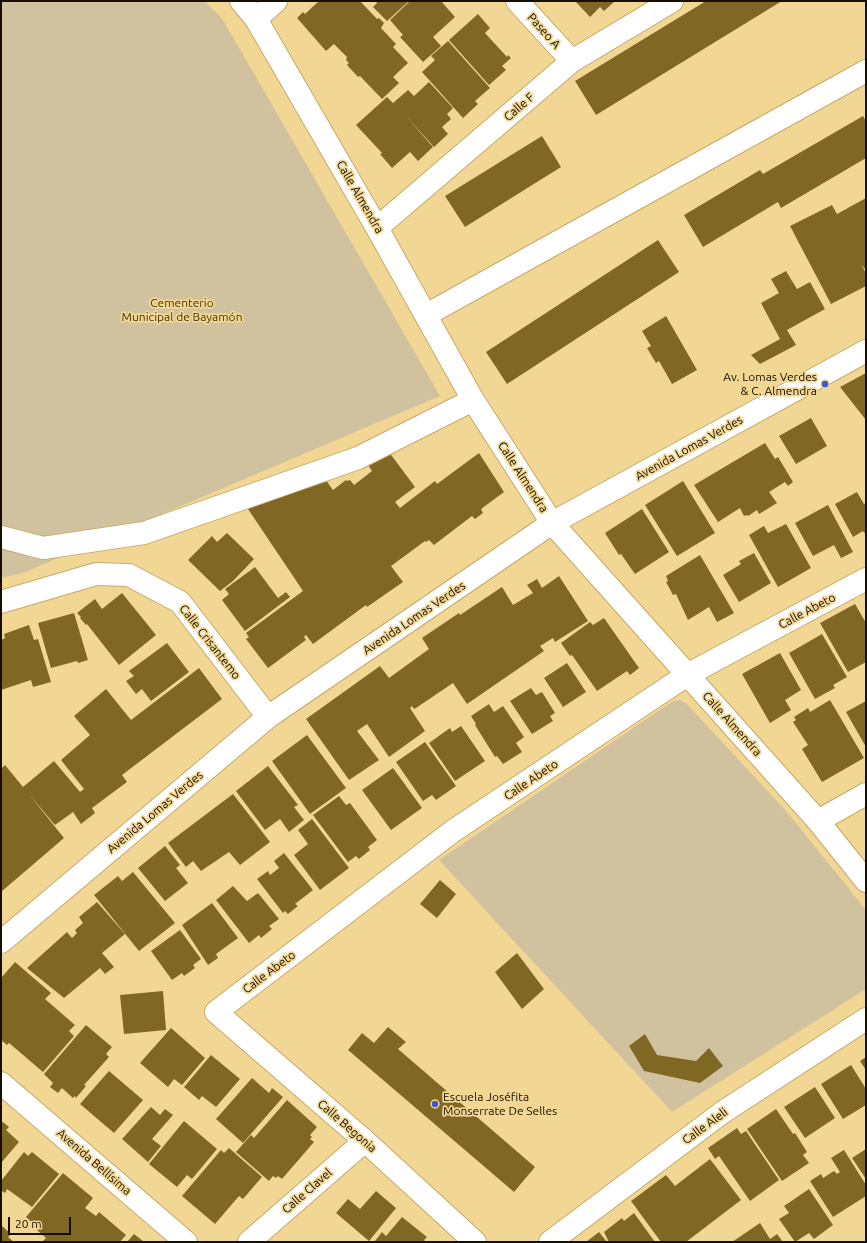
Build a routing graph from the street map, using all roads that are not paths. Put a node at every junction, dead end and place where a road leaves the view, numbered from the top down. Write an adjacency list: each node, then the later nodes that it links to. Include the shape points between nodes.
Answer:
1 (241, 1): 5 (street, Calle Almendra)
2 (276, 1): 5 (street)
3 (517, 1): 6 (street, Paseo A)
4 (672, 1): 6 (street, Calle F)
5 (256, 18): 8 (street, Calle Almendra)
6 (572, 61): 8 (street, Calle F)
7 (866, 71): 9 (street)
8 (378, 228): 9 (street, Calle Almendra)
9 (426, 315): 11 (street, Calle Almendra)
10 (866, 351): 12 (street, Avenida Lomas Verdes)
11 (473, 400): 12 (street, Calle Almendra); 13 (street, via 358,458 144,533 43,548)
12 (552, 523): 16 (street, Calle Almendra); 17 (street, Avenida Lomas Verdes)
13 (1, 537)
14 (866, 579): 16 (street, Calle Abeto)
15 (1, 602): 17 (street, Calle Crisantemo, via 96,574 129,575 180,602)
16 (687, 675): 19 (street, Calle Almendra); 22 (street, Calle Abeto, via 454,831)
17 (268, 717): 21 (street, Avenida Lomas Verdes)
18 (866, 794): 19 (street)
19 (818, 821): 20 (street, Calle Almendra)
20 (866, 881)
21 (1, 942)
22 (216, 1012): 25 (street, Calle Begonia)
23 (866, 1020): 29 (street, Calle Aleli, via 723,1112)
24 (1, 1083): 26 (street, Avenida Bellísima)
25 (365, 1141): 27 (street, Calle Clavel); 28 (street, Calle Begonia)
26 (186, 1242)
27 (249, 1242)
28 (475, 1242)
29 (550, 1242)

